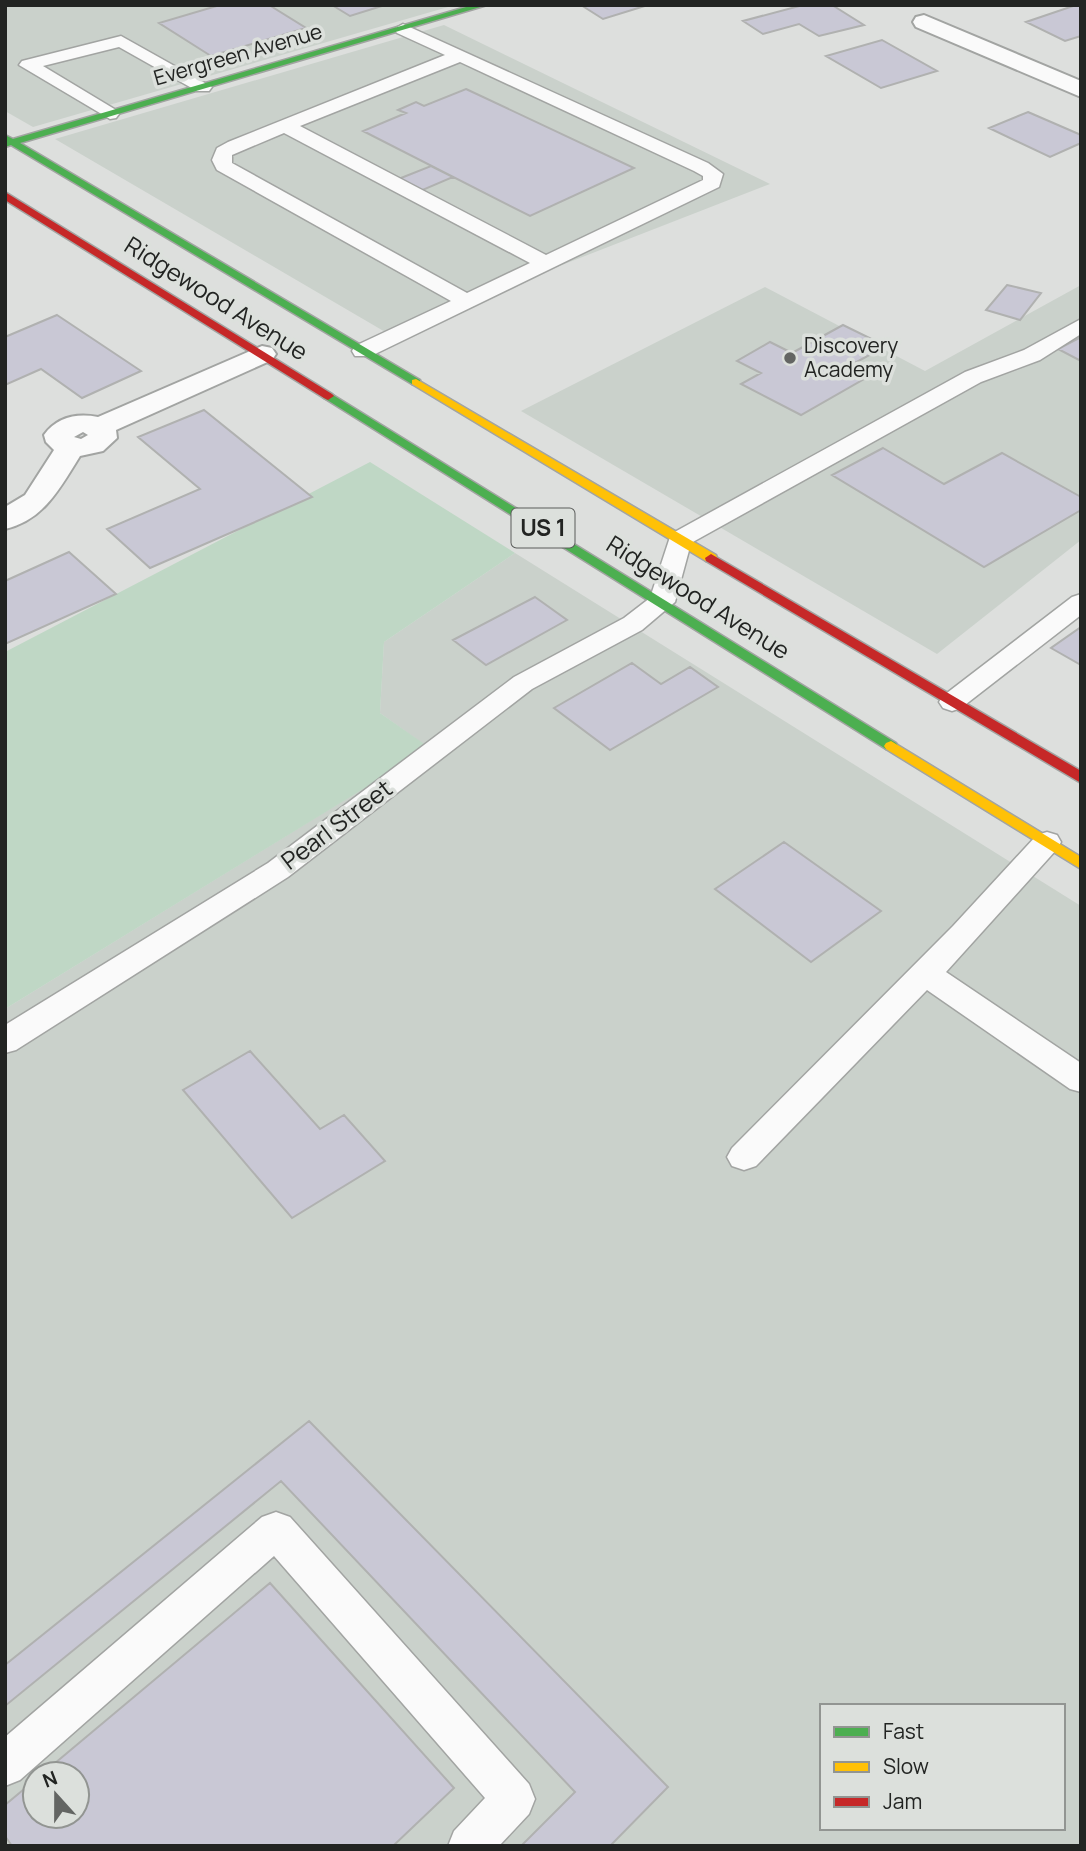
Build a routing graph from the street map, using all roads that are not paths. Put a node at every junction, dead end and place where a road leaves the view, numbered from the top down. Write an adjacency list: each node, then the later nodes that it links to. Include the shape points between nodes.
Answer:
1 (483, 5): 3 (main road, Evergreen Avenue)
2 (924, 22): 6 (street)
3 (403, 29): 4 (lane); 5 (main road, Evergreen Avenue)
4 (461, 55): 8 (lane); 15 (lane, via 713,174 712,183)
5 (203, 87): 7 (main road, Evergreen Avenue); 7 (lane, via 121,41 28,65)
6 (1081, 90)
7 (110, 114): 9 (main road, Evergreen Avenue)
8 (285, 126): 10 (lane); 16 (lane, via 224,152 224,166)
9 (8, 142): 18 (main road, Ridgewood Avenue / US 1)
10 (359, 165): 11 (lane); 14 (lane)
11 (411, 170)
12 (431, 181): 14 (lane, via 451,193)
13 (5, 195): 19 (main road, Ridgewood Avenue / US 1)
14 (453, 215): 15 (lane)
15 (546, 264): 16 (lane)
16 (467, 301): 18 (lane)
17 (1081, 325): 21 (lane, via 1032,355 974,377)
18 (363, 351): 21 (main road, Ridgewood Avenue / US 1)
19 (262, 354): 20 (street, via 99,427 68,427 59,438 71,447 36,502); 22 (main road, Ridgewood Avenue / US 1)
20 (5, 520)
21 (680, 539): 22 (lane); 24 (main road, Ridgewood Avenue / US 1)
22 (662, 602): 26 (main road, Ridgewood Avenue / US 1); 29 (lane, Pearl Street, via 629,627 523,683 278,870)
23 (1081, 602): 24 (lane)
24 (952, 702): 25 (main road, Ridgewood Avenue / US 1)
25 (1081, 778)
26 (1046, 842): 27 (main road, Ridgewood Avenue / US 1); 28 (lane)
27 (1081, 864)
28 (925, 973): 30 (lane); 31 (lane)
29 (5, 1041)
30 (1081, 1080)
31 (744, 1157)
32 (5, 1765): 33 (lane, via 276,1530 514,1798)
33 (469, 1846)

